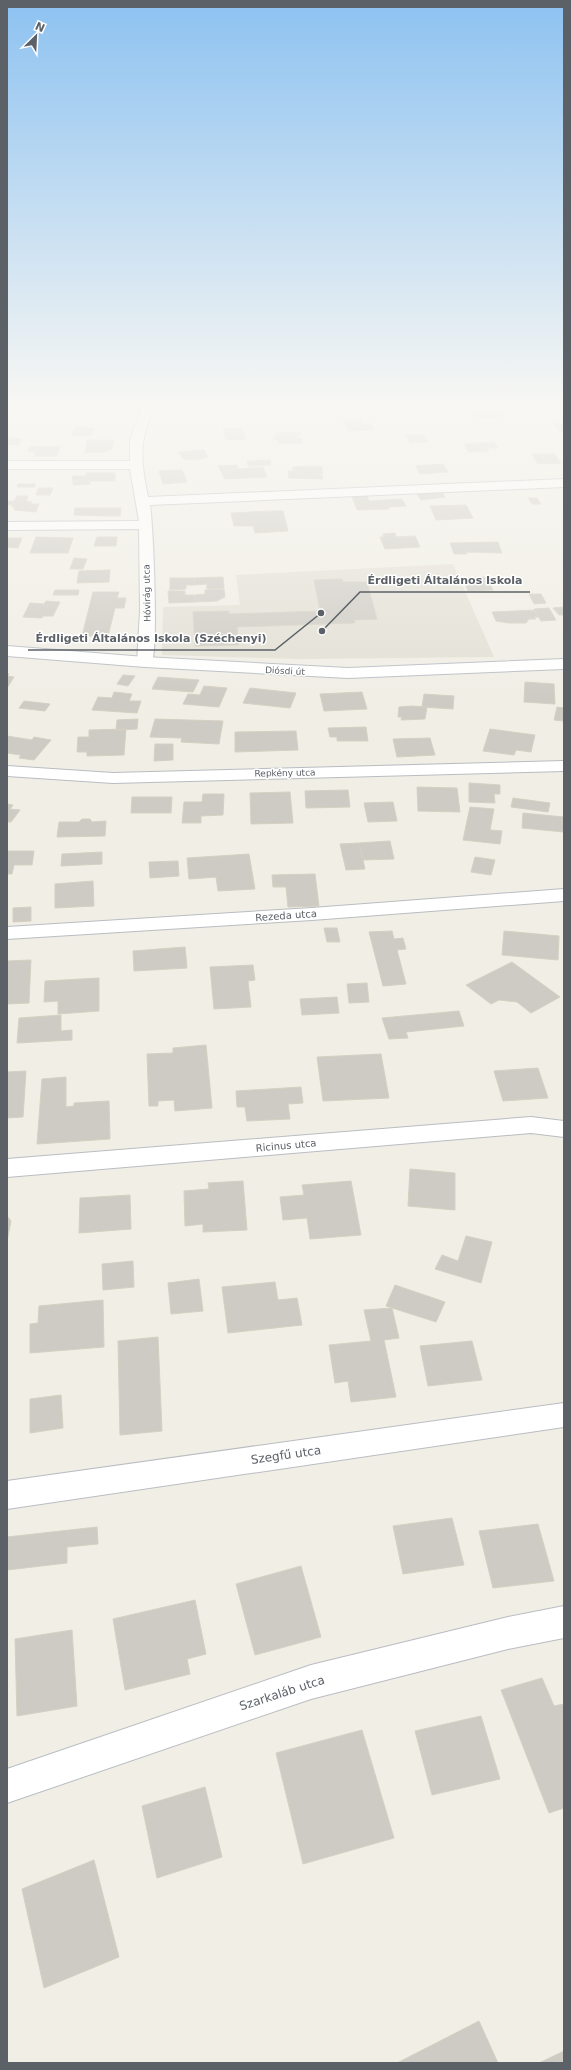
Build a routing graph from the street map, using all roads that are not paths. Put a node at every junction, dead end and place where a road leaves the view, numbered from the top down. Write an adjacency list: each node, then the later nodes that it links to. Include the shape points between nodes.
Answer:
1 (143, 505): 2 (street, Hóvirág utca)
2 (145, 525): 3 (street); 5 (street, Hóvirág utca, via 148,608)
3 (7, 526)
4 (7, 651): 5 (street, Diósdi út)
5 (145, 662): 6 (street, Diósdi út, via 348,673)
6 (564, 664)
7 (564, 766): 8 (street, Repkény utca, via 113,778)
8 (7, 771)
9 (564, 895): 10 (street, Rezeda utca)
10 (7, 933)
11 (564, 1129): 12 (street, Ricinus utca, via 531,1125)
12 (7, 1168)
13 (564, 1415): 14 (street, Szegfű utca)
14 (7, 1495)
15 (564, 1622): 16 (street, Szarkaláb utca, via 508,1633 311,1682)
16 (7, 1786)

